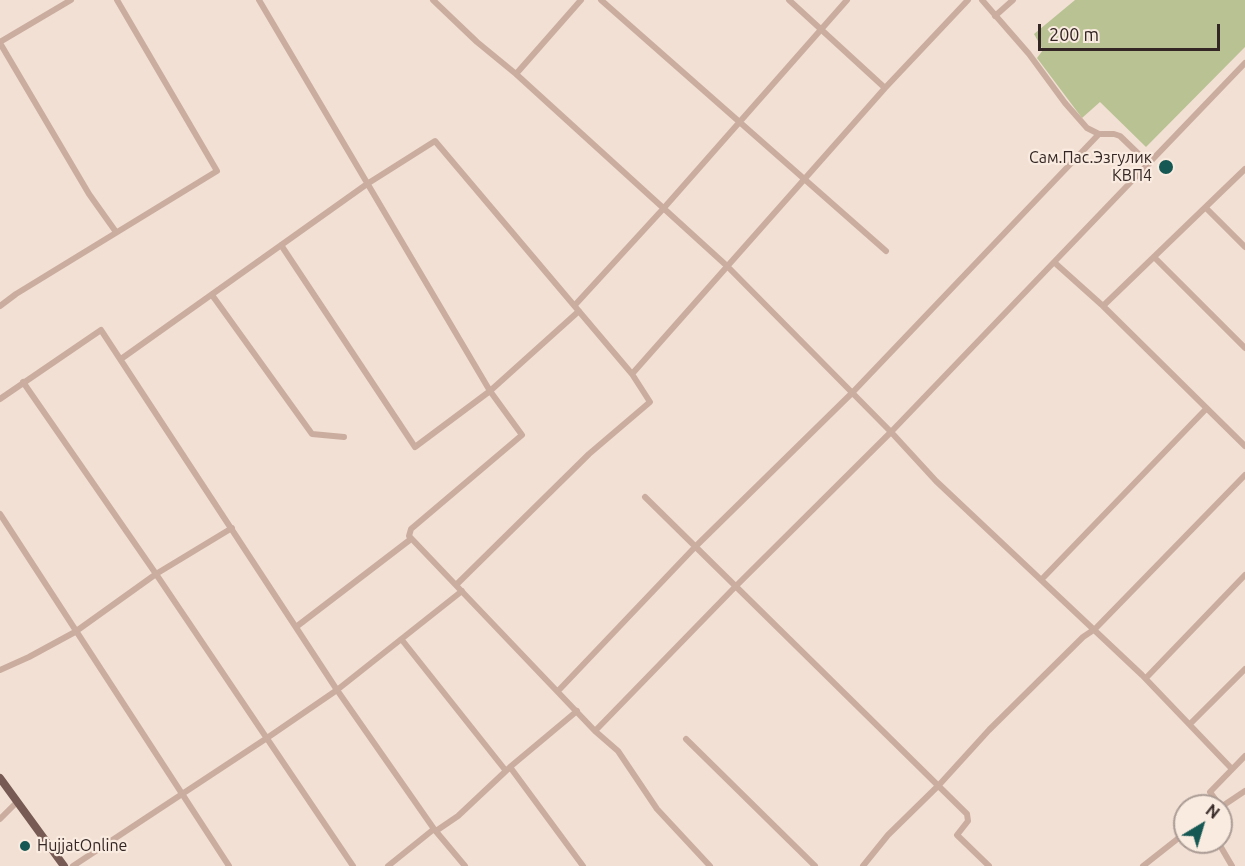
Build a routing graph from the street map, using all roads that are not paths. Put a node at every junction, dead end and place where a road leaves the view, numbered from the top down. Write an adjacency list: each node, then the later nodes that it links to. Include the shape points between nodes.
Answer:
1 (71, 0): 14 (street)
2 (117, 0): 26 (street, via 217,171)
3 (259, 0): 23 (street)
4 (433, 0): 16 (street)
5 (581, 0): 16 (street)
6 (601, 0): 18 (street)
7 (789, 0): 13 (street)
8 (847, 0): 13 (street)
9 (968, 0): 17 (street)
10 (982, 0): 12 (street)
11 (1013, 0): 12 (street)
12 (995, 16): 19 (street, via 1065,104)
13 (821, 29): 17 (street); 18 (street)
14 (0, 43): 26 (street, via 89,194)
15 (1245, 63): 20 (street)
16 (516, 74): 25 (street)
17 (885, 88): 22 (street)
18 (739, 122): 22 (street); 25 (street)
19 (1098, 134): 20 (street, via 1119,136); 42 (street)
20 (1149, 164): 31 (street)
21 (1245, 169): 24 (street)
22 (805, 180): 29 (street); 32 (street)
23 (367, 184): 27 (street); 36 (street, via 435,141); 41 (street)
24 (1206, 208): 28 (street); 30 (street)
25 (663, 209): 32 (street); 36 (street)
26 (116, 232): 34 (street)
27 (281, 245): 33 (street); 41 (street, via 415,447)
28 (1245, 247)
29 (886, 251)
30 (1154, 257): 35 (street); 37 (street)
31 (1055, 263): 35 (street); 45 (street)
32 (728, 266): 39 (street); 42 (street)
33 (212, 295): 38 (street); 46 (street, via 312,434)
34 (0, 306)
35 (1103, 306): 44 (street)
36 (577, 308): 39 (street); 41 (street)
37 (1245, 348)
38 (121, 359): 40 (street, via 102,330); 51 (street)
39 (632, 374): 57 (street, via 648,397 647,406 589,454)
40 (23, 382): 43 (street); 54 (street)
41 (490, 392): 52 (street, via 522,435 411,529)
42 (852, 393): 45 (street); 53 (street)
43 (0, 399)
44 (1206, 408): 47 (street); 56 (street)
45 (891, 432): 56 (street, via 936,481); 58 (street)
46 (344, 437)
47 (1245, 446)
48 (1245, 476): 61 (street)
49 (645, 497): 53 (street)
50 (0, 514): 62 (street)
51 (232, 528): 54 (street); 60 (street)
52 (411, 539): 57 (street); 60 (street)
53 (695, 546): 58 (street); 68 (street)
54 (156, 574): 62 (street); 72 (street)
55 (1245, 575): 66 (street)
56 (1042, 579): 61 (street)
57 (456, 585): 59 (street)
58 (735, 587): 71 (street); 78 (street)
59 (462, 591): 63 (street); 68 (street)
60 (296, 627): 67 (street)
61 (1095, 629): 66 (street); 78 (street, via 989,730)
62 (75, 632): 65 (street); 79 (street)
63 (402, 640): 67 (street); 75 (street)
64 (1245, 669): 70 (street)
65 (0, 670)
66 (1146, 678): 70 (street)
67 (337, 690): 72 (street); 83 (street)
68 (558, 691): 69 (street)
69 (577, 711): 71 (street); 75 (street)
70 (1190, 724): 76 (street)
71 (595, 731): 92 (street, via 618,751 657,808)
72 (267, 738): 79 (street); 88 (street)
73 (686, 740): 93 (street)
74 (1245, 756): 76 (street)
75 (508, 769): 83 (street, via 458,816); 91 (street)
76 (1232, 769): 80 (street)
77 (0, 778): 81 (main road)
78 (939, 785): 94 (street); 95 (street, via 967,814 968,821 957,835)
79 (182, 793): 86 (street); 87 (street)
80 (1212, 794)
81 (17, 802): 82 (street); 85 (main road)
82 (0, 819)
83 (436, 830): 89 (street); 90 (street)
84 (1173, 842): 96 (street)
85 (64, 866)
86 (72, 866)
87 (229, 866)
88 (353, 866)
89 (388, 866)
90 (465, 866)
91 (583, 866)
92 (710, 866)
93 (815, 866)
94 (863, 866)
95 (989, 866)
96 (1143, 866)

